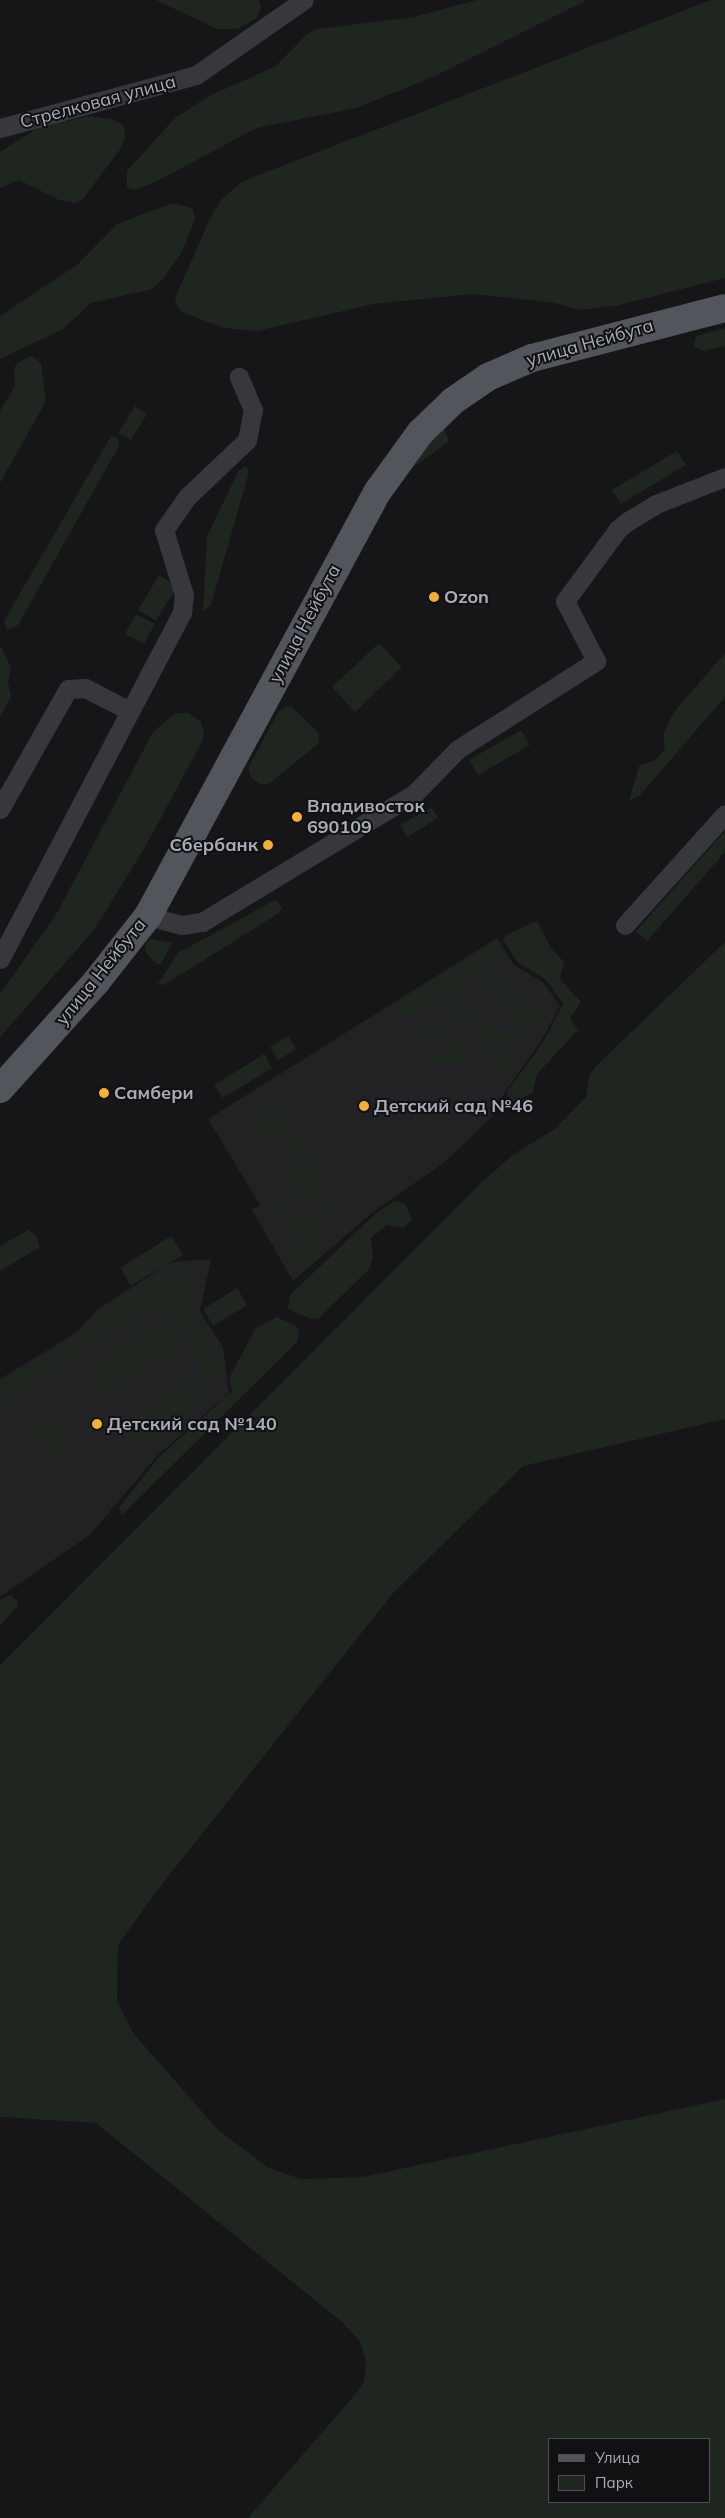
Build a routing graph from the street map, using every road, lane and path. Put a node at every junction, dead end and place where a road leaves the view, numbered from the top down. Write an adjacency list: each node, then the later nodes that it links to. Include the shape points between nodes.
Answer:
1 (304, 0): 2 (street, Стрелковая улица, via 196,75)
2 (0, 128)
3 (725, 308): 9 (main road, улица Нейбута, via 532,358 488,377 453,401 420,433 373,499)
4 (239, 377): 6 (street, via 253,410 252,426 247,440 187,497 164,530 184,604)
5 (725, 477): 9 (street, via 656,504 628,521 618,529 565,601 596,661 458,749 415,793 202,922 182,925)
6 (128, 710): 7 (street, via 85,688 68,689); 11 (street)
7 (0, 809)
8 (725, 814): 10 (street)
9 (148, 916): 12 (main road, улица Нейбута, via 96,982)
10 (625, 925)
11 (0, 959)
12 (0, 1089)

